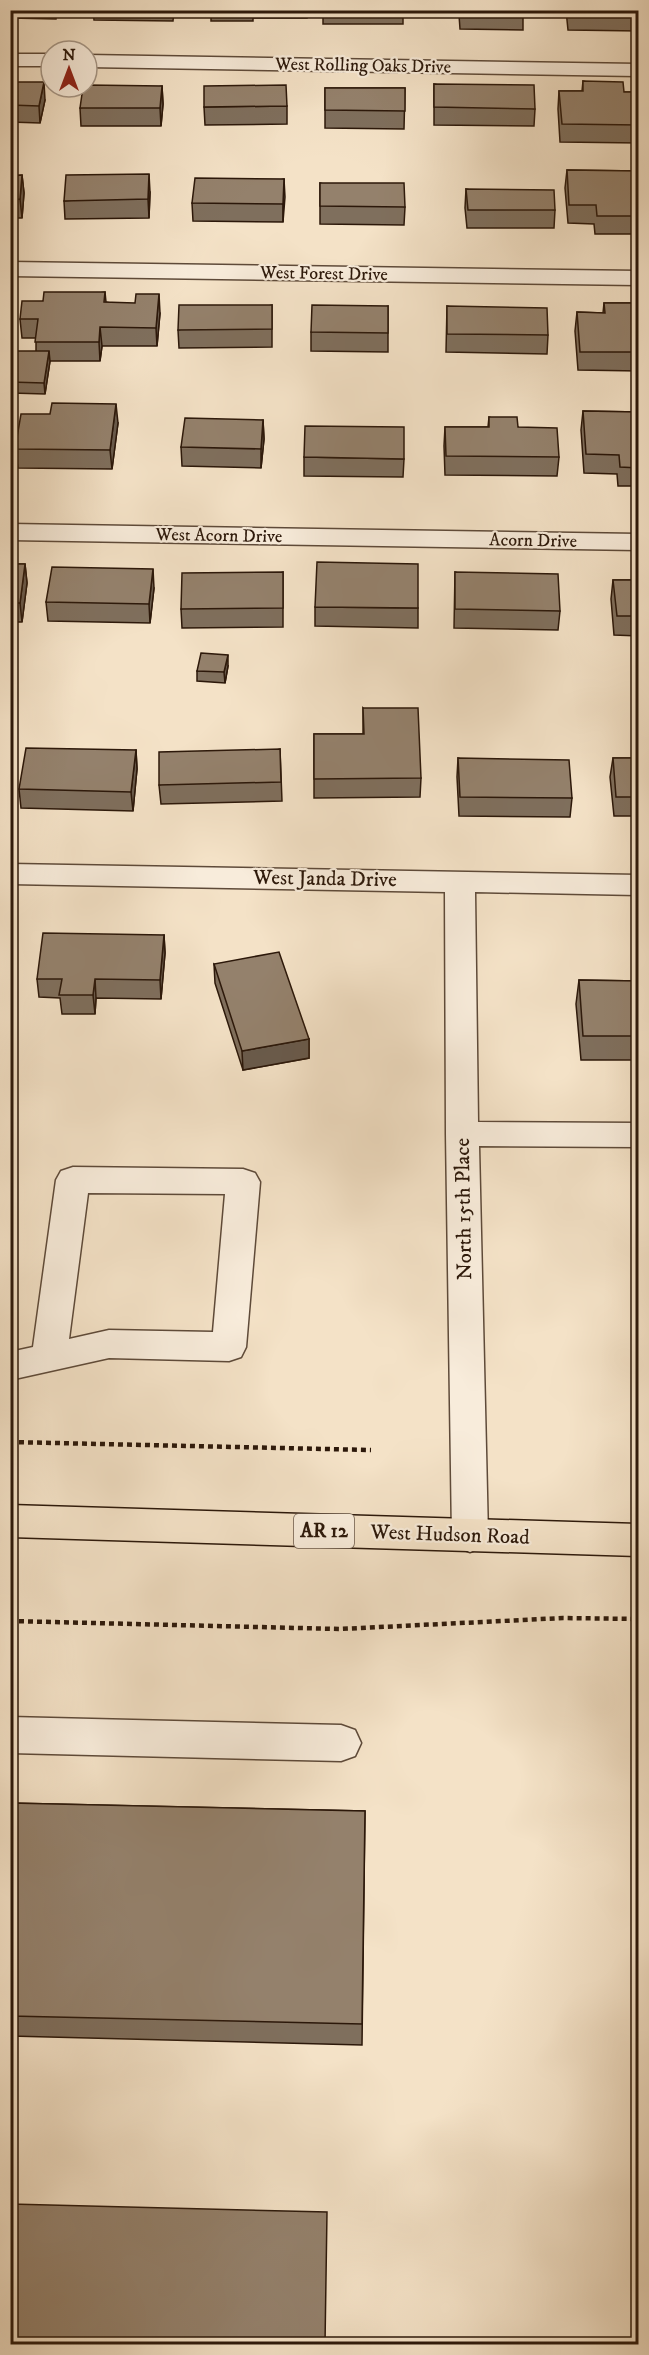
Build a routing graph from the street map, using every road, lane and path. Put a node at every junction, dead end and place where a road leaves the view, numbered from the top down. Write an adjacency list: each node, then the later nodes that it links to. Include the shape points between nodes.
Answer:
1 (10, 60): 2 (street)
2 (39, 60)
3 (99, 61): 4 (street, West Rolling Oaks Drive)
4 (639, 70)
5 (10, 269): 6 (street, West Forest Drive)
6 (639, 278)
7 (10, 532): 8 (street, West Acorn Drive)
8 (427, 539): 9 (street, Acorn Drive)
9 (639, 543)
10 (10, 874): 11 (street, West Janda Drive)
11 (460, 882): 12 (street, West Janda Drive); 13 (street, North 15th Place)
12 (639, 885)
13 (462, 1134): 14 (street); 20 (street, North 15th Place)
14 (639, 1135)
15 (49, 1357): 15 (street, via 109,1344 228,1347 243,1182 74,1180); 16 (street)
16 (10, 1366)
17 (10, 1442): 18 (path)
18 (371, 1450)
19 (10, 1521): 20 (highway, West Hudson Road / AR 12)
20 (470, 1536): 21 (highway, West Hudson Road / AR 12)
21 (639, 1540)
22 (639, 1619): 23 (path, via 563,1618 340,1629)
23 (10, 1621)
24 (10, 1735): 25 (street)
25 (341, 1743)

